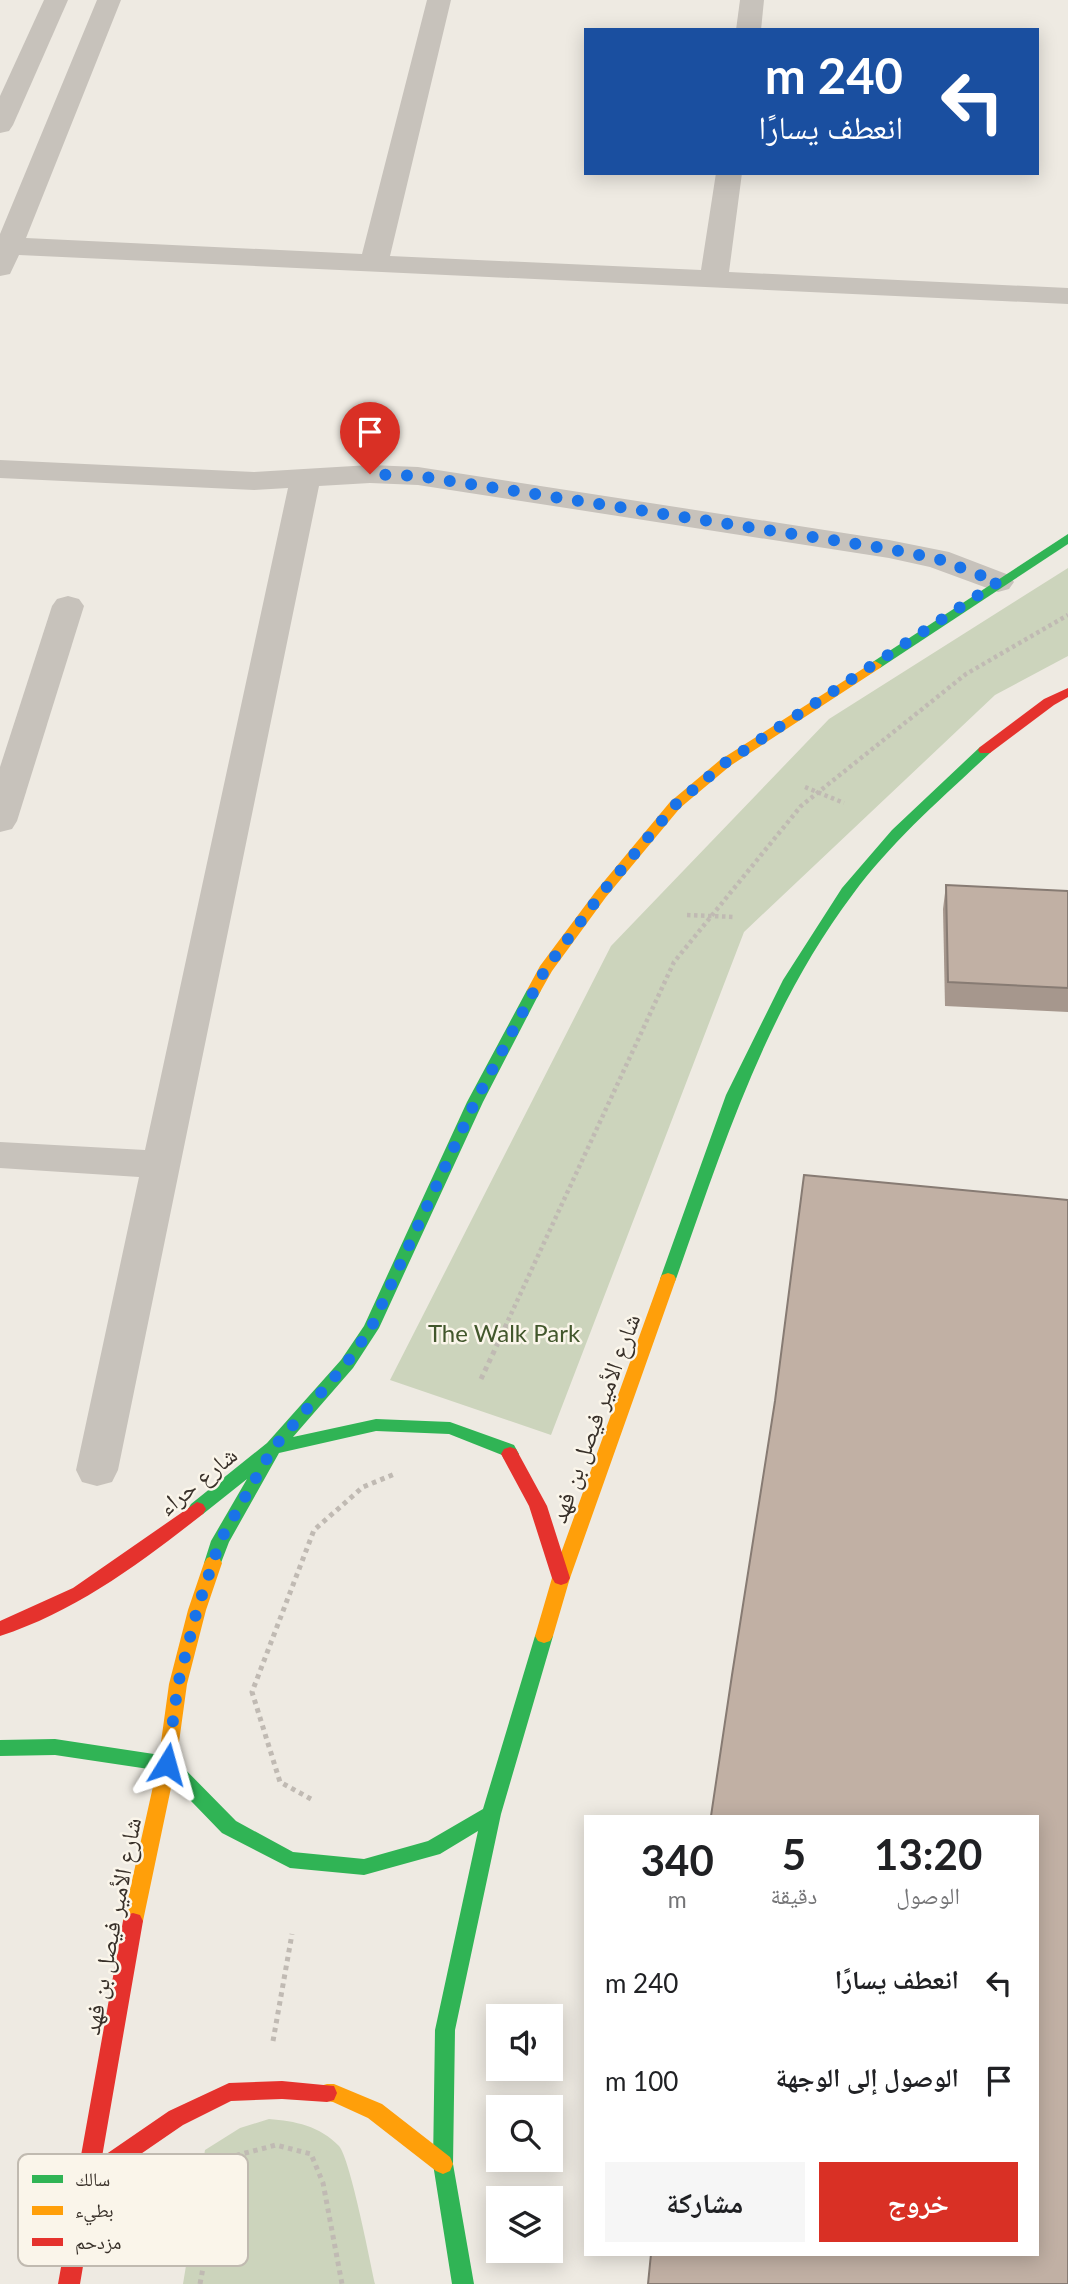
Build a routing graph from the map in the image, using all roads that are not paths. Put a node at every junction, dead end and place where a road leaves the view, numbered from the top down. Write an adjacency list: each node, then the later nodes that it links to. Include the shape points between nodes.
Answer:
1 (56, 0): 6 (street)
2 (109, 0): 8 (street)
3 (439, 0): 9 (street)
4 (752, 0): 5 (street)
5 (748, 28)
6 (0, 125)
7 (729, 175): 10 (street)
8 (5, 257): 9 (street)
9 (374, 264): 10 (street)
10 (714, 279): 11 (street)
11 (1068, 296)
12 (0, 469): 13 (street, via 254,481)
13 (306, 477): 15 (street, via 418,476 890,549 938,559); 20 (street)
14 (1068, 538): 15 (main road, شارع الأمير فيصل بن فهد)
15 (998, 582): 21 (main road, شارع الأمير فيصل بن فهد, via 725,763 675,805 545,970 475,1102 371,1328)
16 (68, 606): 18 (street)
17 (1068, 692): 23 (main road, شارع الأمير فيصل بن فهد, via 979,754 897,833 847,891 790,980 734,1095)
18 (0, 821)
19 (0, 1155): 20 (street)
20 (162, 1165): 22 (street)
21 (273, 1448): 23 (main road, شارع حراء, via 376,1425 450,1428 508,1450 538,1506); 24 (main road, شارع حراء, via 125,1566 36,1617); 26 (main road, شارع الأمير فيصل بن فهد, via 220,1541 178,1684)
22 (97, 1470)
23 (561, 1578): 27 (main road, شارع الأمير فيصل بن فهد)
24 (0, 1629)
25 (0, 1748): 26 (main road, via 55,1746)
26 (167, 1764): 27 (main road, via 229,1827 290,1860 364,1867 433,1848); 28 (main road, شارع الأمير فيصل بن فهد, via 132,1926)
27 (491, 1814): 30 (main road, شارع الأمير فيصل بن فهد, via 445,2030)
28 (91, 2154)
29 (123, 2154): 30 (main road, via 176,2118 229,2092 282,2090 334,2093 375,2111)
30 (443, 2164): 33 (main road, شارع الأمير فيصل بن فهد)
31 (72, 2266): 32 (main road, شارع الأمير فيصل بن فهد)
32 (69, 2284)
33 (463, 2284)

